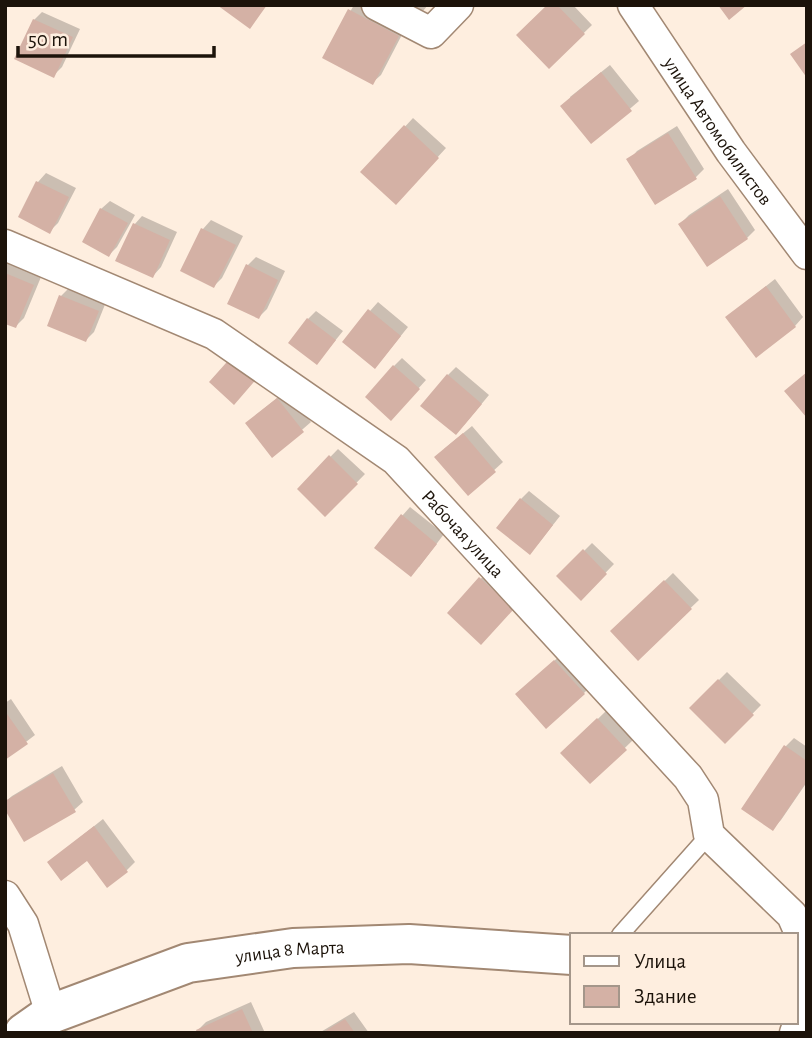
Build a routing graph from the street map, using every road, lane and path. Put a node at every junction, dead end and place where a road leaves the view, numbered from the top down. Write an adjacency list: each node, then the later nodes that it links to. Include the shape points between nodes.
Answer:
1 (377, 5): 2 (street, via 431,33)
2 (458, 5)
3 (634, 5): 5 (street, улица Автомобилистов, via 731,152)
4 (5, 245): 6 (street, Рабочая улица, via 214,334 396,460 688,777 703,800)
5 (807, 254)
6 (709, 835): 8 (lane); 9 (street, via 792,915)
7 (5, 897): 12 (street, via 23,924)
8 (622, 933)
9 (807, 949)
10 (570, 955): 12 (main road, улица 8 Марта, via 409,944 293,948 188,963)
11 (807, 1002): 13 (street)
12 (37, 1023)
13 (795, 1033)

